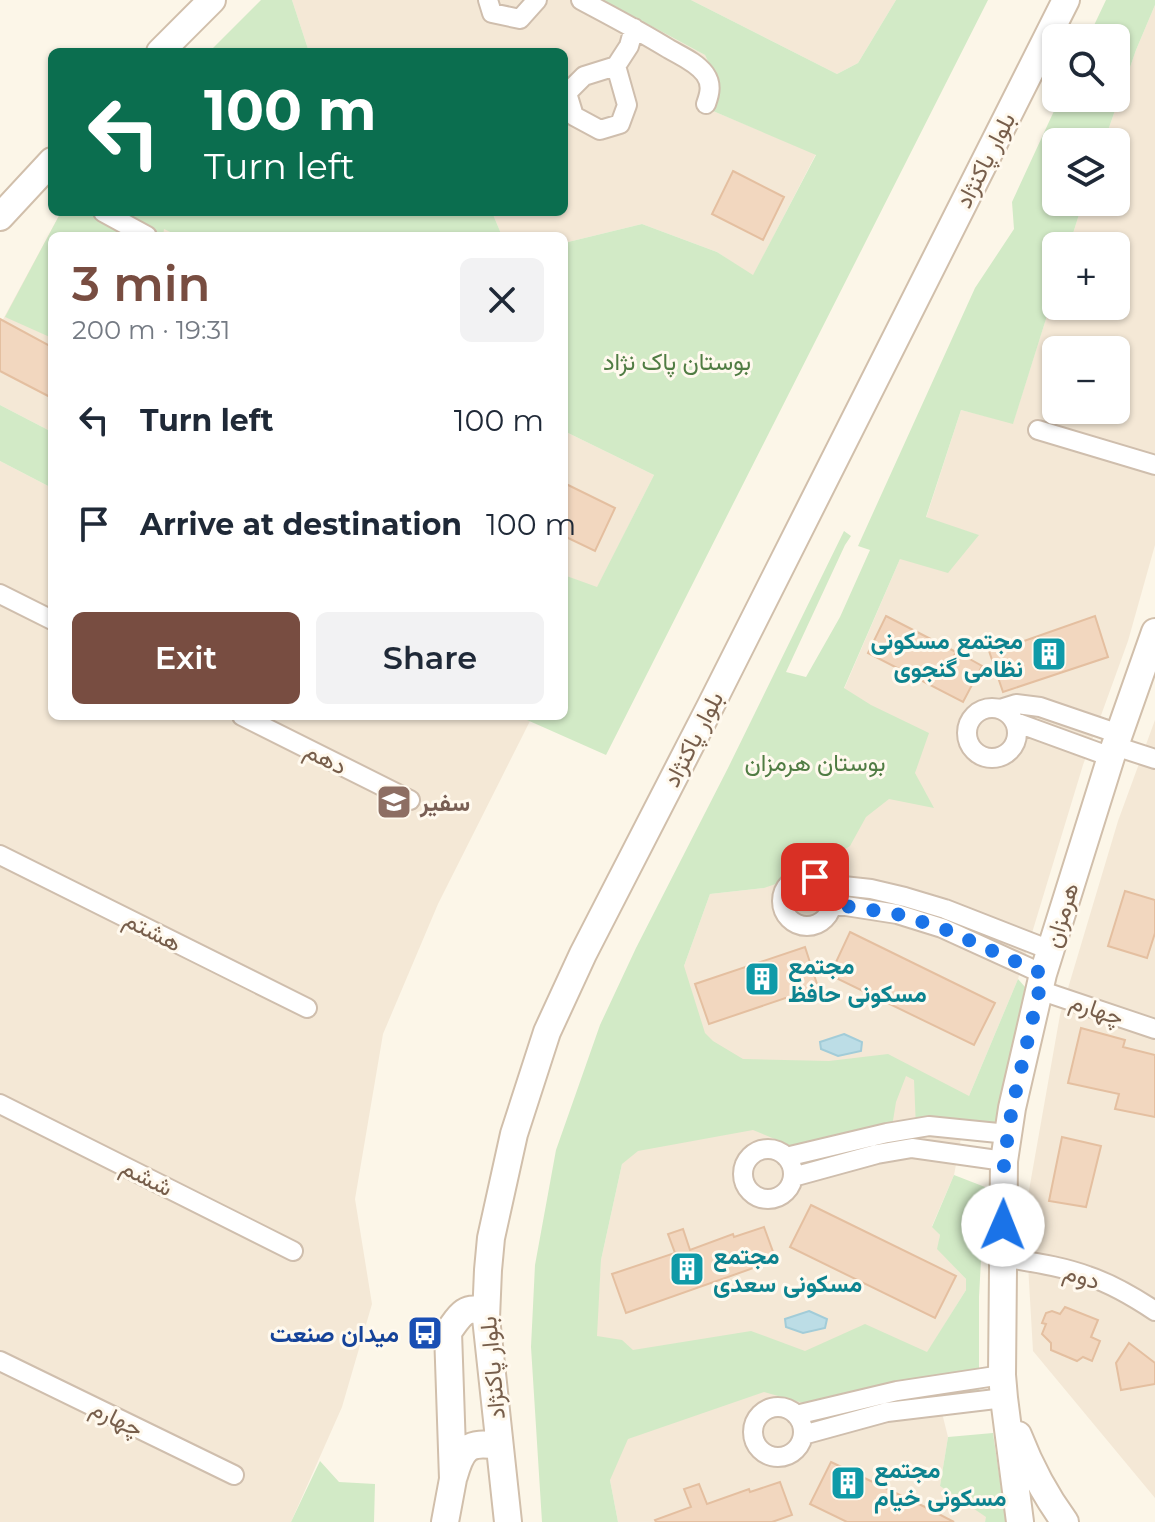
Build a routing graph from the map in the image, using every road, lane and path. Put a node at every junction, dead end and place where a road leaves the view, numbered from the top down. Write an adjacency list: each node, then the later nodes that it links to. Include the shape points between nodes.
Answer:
1 (212, 0): 7 (main road)
2 (488, 0): 3 (street, via 492,13 520,19)
3 (537, 0)
4 (581, 0): 6 (street)
5 (1066, 0): 42 (main road, بلوار پاکنژاد, via 547,1032 514,1134 491,1238)
6 (634, 28): 8 (street); 9 (street, via 705,74 710,92)
7 (164, 48)
8 (616, 66)
9 (706, 104)
10 (47, 174): 12 (main road)
11 (110, 216): 13 (street)
12 (0, 217)
13 (140, 232)
14 (1038, 430): 15 (street)
15 (1155, 465)
16 (0, 594): 17 (street)
17 (48, 618)
18 (1155, 632): 22 (main road, هرمزان)
19 (1000, 709): 21 (street); 21 (street, via 984,709 971,718 967,734 972,749 987,758 1011,751 1018,735); 22 (street, via 1016,704 1040,707)
20 (250, 720): 24 (street, دهم)
21 (1015, 722): 22 (street)
22 (1115, 746): 23 (street); 29 (main road, هرمزان)
23 (1155, 759)
24 (410, 800)
25 (0, 855): 30 (street, هشتم)
26 (825, 884): 27 (street); 27 (street, via 807,876 792,881 782,894 783,911 794,923 811,927 825,919); 28 (street, via 871,889)
27 (833, 904): 28 (street)
28 (943, 918): 29 (street, چهارم)
29 (1044, 971): 31 (street, چهارم); 34 (main road, هرمزان)
30 (307, 1008)
31 (1155, 1029)
32 (0, 1104): 39 (street, ششم)
33 (909, 1129): 34 (street, via 929,1126); 35 (street); 36 (street)
34 (1008, 1134): 37 (main road, هرمزان)
35 (912, 1148): 37 (street); 38 (street)
36 (786, 1157): 38 (street); 38 (street, via 768,1149 752,1154 743,1167 744,1183 754,1196 771,1200 786,1192)
37 (1004, 1161): 40 (main road, هرمزان)
38 (793, 1177)
39 (293, 1251)
40 (1003, 1257): 41 (street, دوم, via 1090,1276); 44 (main road, هرمزان)
41 (1155, 1311)
42 (486, 1318): 49 (main road, بلوار پاکنژاد); 51 (main road, بلوار پاکنژاد, via 482,1311 466,1310 448,1332)
43 (0, 1361): 50 (street, چهارم)
44 (1003, 1386): 45 (street); 46 (street); 54 (main road, هرمزان); 55 (main road, هرمزان, via 1039,1482)
45 (919, 1387): 46 (street); 47 (street)
46 (922, 1406): 48 (street)
47 (796, 1415): 48 (street); 48 (street, via 778,1407 762,1412 753,1425 754,1441 764,1454 781,1458 796,1450)
48 (803, 1435)
49 (498, 1446): 51 (main road, via 481,1443 465,1449); 53 (main road, بلوار پاکنژاد)
50 (234, 1475)
51 (453, 1479): 52 (main road, بلوار پاکنژاد)
52 (445, 1522)
53 (508, 1522)
54 (1020, 1522)
55 (1065, 1522)

